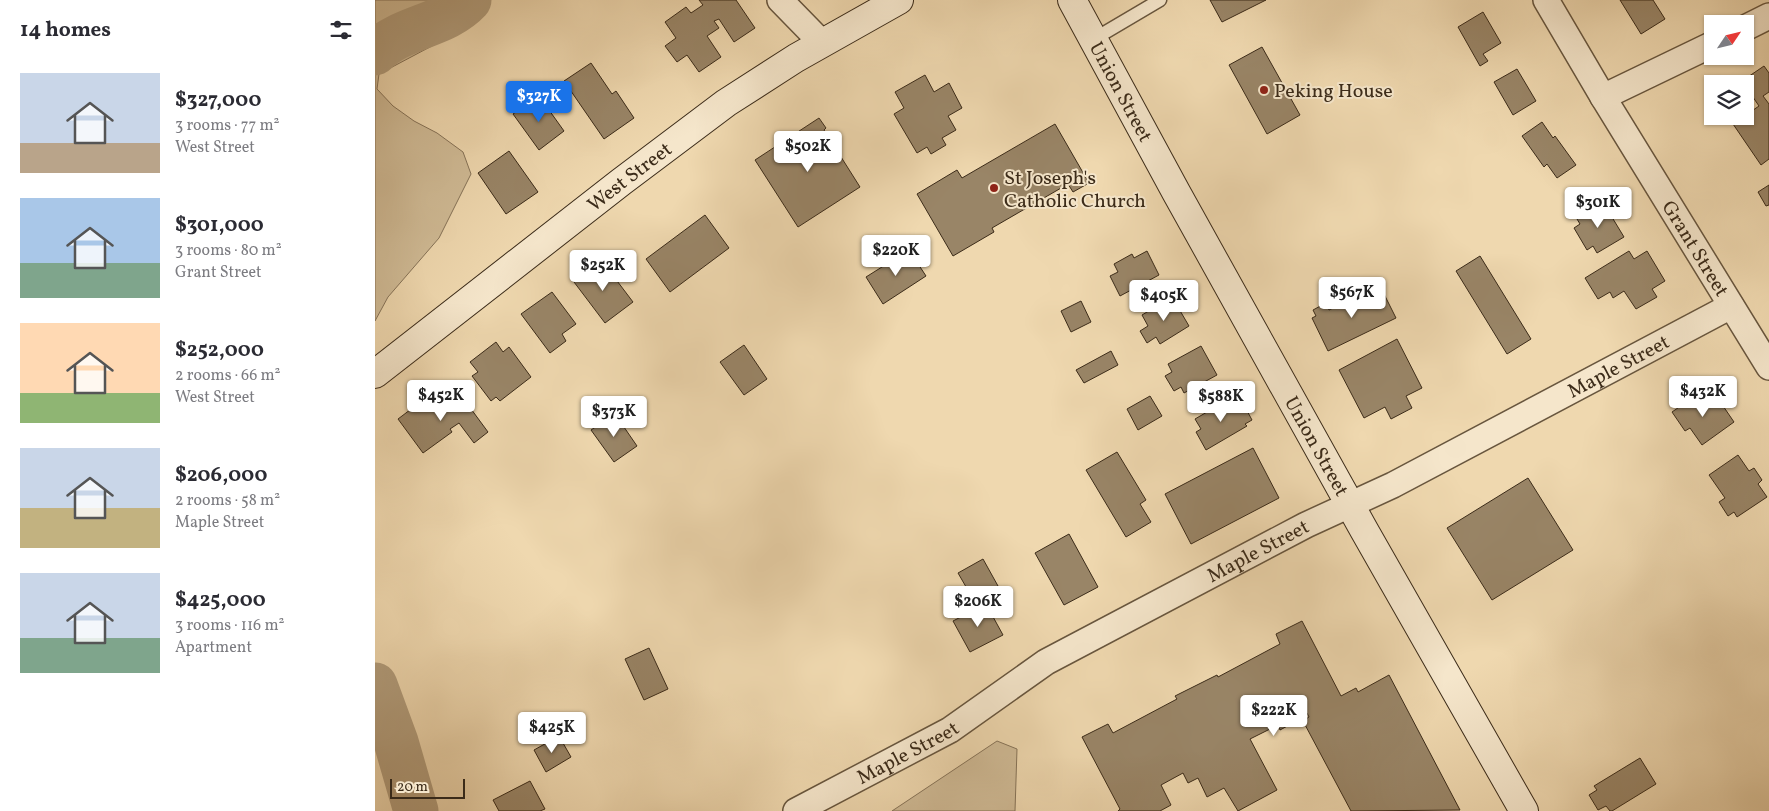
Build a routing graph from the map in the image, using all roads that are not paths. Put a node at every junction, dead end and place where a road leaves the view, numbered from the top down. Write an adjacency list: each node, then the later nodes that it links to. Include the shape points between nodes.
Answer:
1 (780, 0): 9 (street)
2 (1071, 0): 8 (main road, Union Street)
3 (1160, 0): 8 (lane)
4 (1546, 0): 11 (street, Grant Street)
5 (884, 4): 9 (main road, West Street)
6 (1769, 16): 7 (street)
7 (1754, 24)
8 (1094, 39): 15 (main road, Union Street)
9 (821, 43): 14 (main road, West Street, via 767,75 701,121)
10 (1704, 48): 11 (street)
11 (1603, 97): 12 (street, Grant Street)
12 (1731, 306): 13 (street, Grant Street); 15 (street, Maple Street, via 1393,485)
13 (1769, 367)
14 (377, 372)
15 (1350, 504): 16 (street, Maple Street, via 1046,662 950,730); 17 (main road, Union Street)
16 (795, 811)
17 (1524, 811)

